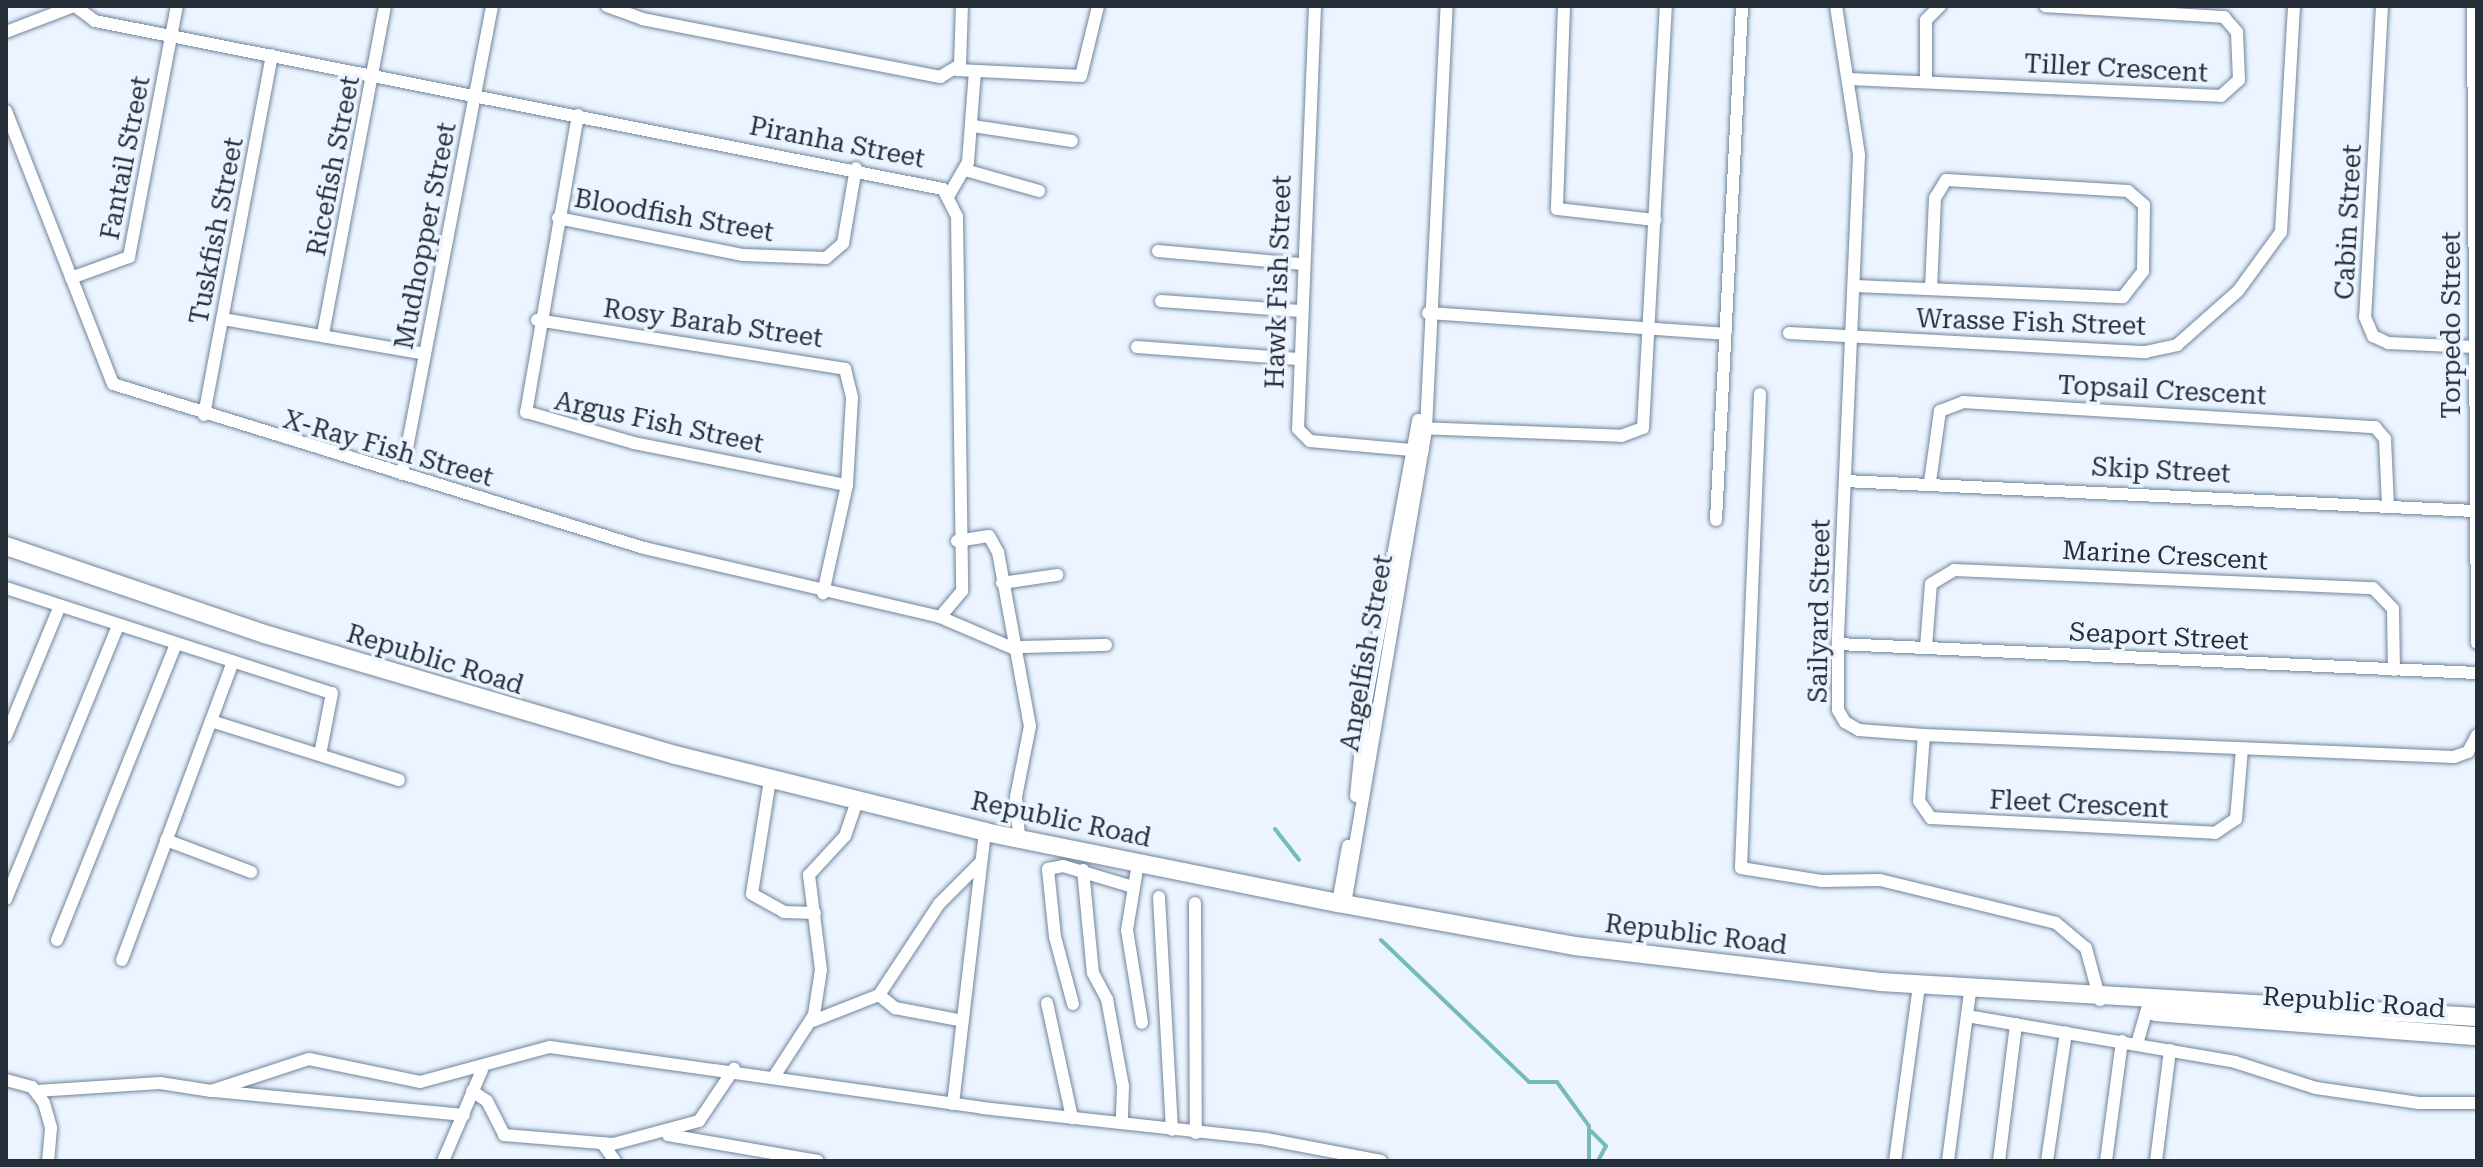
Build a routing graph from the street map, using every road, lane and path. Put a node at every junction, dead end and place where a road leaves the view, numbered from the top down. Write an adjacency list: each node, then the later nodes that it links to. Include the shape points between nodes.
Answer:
1 (75, 6): 19 (street); 20 (street, Piranha Street, via 95,21)
2 (177, 6): 20 (street, Fantail Street)
3 (385, 6): 24 (street, Ricefish Street)
4 (492, 6): 27 (street, Mudhopper Street)
5 (607, 6): 23 (street, via 642,19)
6 (962, 6): 23 (street)
7 (1098, 6): 22 (street, via 1081,76)
8 (1315, 6): 39 (street, Hawk Fish Street)
9 (1447, 6): 45 (street, Angelfish Street)
10 (1564, 6): 37 (street, via 1557,209)
11 (1666, 6): 37 (street)
12 (1742, 6): 51 (street)
13 (1836, 6): 25 (street, Sailyard Street)
14 (1940, 6): 26 (street, via 1926,20)
15 (2045, 6): 26 (street, Tiller Crescent, via 2224,17 2237,32 2239,80 2221,96)
16 (2294, 6): 52 (street, Wrasse Fish Street, via 2281,232 2265,261 2187,339 2145,352)
17 (2382, 6): 54 (street, Cabin Street, via 2365,317 2373,336 2388,343)
18 (2473, 6): 54 (street, Torpedo Street)
19 (6, 32)
20 (172, 35): 21 (street, Piranha Street); 40 (street, Fantail Street, via 129,257)
21 (272, 55): 24 (street, Piranha Street); 46 (street, Tuskfish Street)
22 (975, 71): 23 (street); 30 (street)
23 (954, 73)
24 (374, 76): 27 (street, Piranha Street); 50 (street, Ricefish Street)
25 (1849, 79): 26 (street, Tiller Crescent); 41 (street, Sailyard Street, via 1859,155)
26 (1926, 82)
27 (476, 94): 29 (street, Piranha Street); 55 (street, Mudhopper Street)
28 (6, 111): 40 (street, X-Ray Fish Street)
29 (578, 115): 32 (street, Piranha Street); 36 (street, Argus Fish Street)
30 (973, 126): 31 (street); 33 (street)
31 (1072, 141)
32 (856, 168): 35 (street, Piranha Street, via 927,182); 36 (street, Bloodfish Street, via 843,243 826,258 743,255)
33 (965, 170): 34 (street); 35 (street)
34 (1039, 191)
35 (949, 195): 68 (street, Piranha Street, via 957,217)
36 (558, 218): 47 (street, Argus Fish Street)
37 (1655, 220): 48 (street)
38 (1158, 251): 39 (street)
39 (1302, 264): 44 (street, Hawk Fish Street)
40 (71, 278): 58 (street, X-Ray Fish Street, via 108,381)
41 (1855, 286): 42 (street); 52 (street, Sailyard Street)
42 (1931, 289): 42 (street, via 2123,297 2143,271 2144,205 2128,191 1946,180 1935,198)
43 (1161, 301): 44 (street)
44 (1300, 311): 56 (street, Hawk Fish Street)
45 (1428, 313): 48 (street); 59 (street, Angelfish Street)
46 (223, 319): 50 (street); 58 (street, Tuskfish Street)
47 (537, 320): 64 (street, Argus Fish Street, via 524,406 531,417); 64 (street, Rosy Barab Street, via 840,365 852,398)
48 (1650, 330): 51 (street); 59 (street, via 1643,428 1633,435)
49 (1789, 333): 52 (street, Wrasse Fish Street)
50 (323, 334): 55 (street)
51 (1725, 334): 67 (street)
52 (1851, 337): 62 (street, Sailyard Street)
53 (1137, 347): 56 (street)
54 (2474, 347): 66 (street, Torpedo Street)
55 (425, 354): 61 (street, Mudhopper Street)
56 (1298, 359): 60 (street, Hawk Fish Street, via 1301,435)
57 (1760, 394): 113 (street, via 1741,868 1821,881 1880,880 2056,923 2086,948)
58 (204, 415): 61 (street, X-Ray Fish Street)
59 (1421, 428): 60 (street, Angelfish Street)
60 (1418, 451): 106 (street, Angelfish Street)
61 (402, 474): 73 (street, X-Ray Fish Street)
62 (1845, 481): 63 (street, Skip Street); 78 (street, Sailyard Street)
63 (1930, 482): 65 (street, Skip Street); 65 (street, Topsail Crescent, via 1940,411 1963,402 2375,427 2385,439)
64 (847, 485): 73 (street, Rosy Barab Street)
65 (2388, 504): 66 (street, Skip Street)
66 (2475, 511): 77 (street, Torpedo Street)
67 (1716, 520)
68 (957, 541): 71 (street, via 992,538); 75 (street, Piranha Street, via 961,597)
69 (6, 546): 93 (street, Republic Road, via 445,691)
70 (1057, 575): 71 (street)
71 (1002, 583): 82 (street)
72 (6, 588): 74 (street)
73 (823, 593): 75 (street, X-Ray Fish Street)
74 (59, 608): 76 (street); 88 (street)
75 (940, 617): 82 (street, X-Ray Fish Street)
76 (117, 629): 80 (street); 104 (street)
77 (2477, 643)
78 (1838, 644): 81 (street, Seaport Street); 87 (street, Sailyard Street, via 1838,710 1845,722 1859,730)
79 (1106, 645): 82 (street)
80 (175, 646): 83 (street); 108 (street)
81 (1926, 647): 84 (street, Seaport Street); 84 (street, Marine Crescent, via 1931,584 1954,570 2373,588 2393,609)
82 (1017, 649): 96 (street, via 1031,740 1017,787)
83 (232, 664): 86 (street); 91 (street, via 332,693 335,709)
84 (2394, 670): 85 (street, Seaport Street)
85 (2477, 673)
86 (211, 721): 91 (street); 97 (street)
87 (1924, 735): 90 (street, Sailyard Street); 90 (street, Fleet Crescent, via 1919,801 1931,818 2215,833 2236,819)
88 (6, 736)
89 (2476, 738): 90 (street, Sailyard Street, via 2454,757)
90 (2242, 749)
91 (320, 755): 92 (street)
92 (399, 780)
93 (770, 780): 94 (street, Republic Road); 107 (street, via 752,894 784,912)
94 (857, 802): 95 (street, Republic Road); 107 (street, via 845,836 809,875)
95 (985, 832): 96 (street, Republic Road); 98 (street)
96 (1019, 837): 99 (street, Republic Road)
97 (166, 840): 101 (street); 109 (street)
98 (981, 862): 112 (street, via 939,904); 120 (street)
99 (1138, 863): 102 (street); 106 (street, Republic Road)
100 (1083, 870): 102 (street); 115 (street, via 1054,865 1047,871); 139 (street, via 1093,973 1107,999 1123,1086)
101 (251, 872)
102 (1133, 887): 121 (street, via 1128,951)
103 (1159, 897): 140 (street)
104 (6, 899)
105 (1195, 903): 141 (street)
106 (1341, 903): 110 (street, Republic Road, via 1575,946)
107 (815, 913): 119 (street, via 821,970)
108 (57, 940)
109 (122, 960)
110 (1919, 986): 111 (street, Republic Road); 150 (street)
111 (1970, 991): 113 (street, Republic Road); 117 (street)
112 (879, 995): 119 (street); 120 (street, via 895,1008)
113 (2100, 1000): 116 (street, Republic Road)
114 (1047, 1003): 138 (street)
115 (1073, 1004)
116 (2140, 1006): 118 (street, Republic Road); 124 (street, Republic Road); 126 (street)
117 (1967, 1016): 122 (street); 151 (street)
118 (2477, 1017)
119 (813, 1021): 130 (street)
120 (963, 1021): 136 (street)
121 (1142, 1023)
122 (2016, 1024): 123 (street); 152 (street)
123 (2066, 1032): 125 (street); 153 (street)
124 (2477, 1036)
125 (2122, 1041): 126 (street); 154 (street)
126 (2137, 1044): 127 (street)
127 (2170, 1050): 135 (street, via 2316,1088 2419,1103); 155 (street)
128 (734, 1069): 129 (street, via 550,1047); 130 (street); 142 (street, via 705,1116)
129 (482, 1070): 133 (street, via 414,1082 309,1059); 134 (street)
130 (775, 1075): 136 (street)
131 (6, 1080): 132 (street)
132 (36, 1091): 133 (street, via 160,1083); 145 (street, via 50,1118)
133 (211, 1091): 137 (street)
134 (472, 1091): 137 (street); 143 (street, via 487,1101 504,1135)
135 (2477, 1103)
136 (953, 1104): 138 (street)
137 (464, 1115): 146 (street)
138 (1072, 1118): 139 (street)
139 (1122, 1123): 140 (street)
140 (1172, 1130): 141 (street)
141 (1196, 1133): 149 (street)
142 (665, 1134): 143 (street); 144 (street)
143 (602, 1143): 147 (street)
144 (776, 1157): 148 (street)
145 (48, 1161)
146 (443, 1161)
147 (615, 1161)
148 (818, 1161)
149 (1381, 1161)
150 (1895, 1161)
151 (1948, 1161)
152 (1999, 1161)
153 (2047, 1161)
154 (2106, 1161)
155 (2156, 1161)

